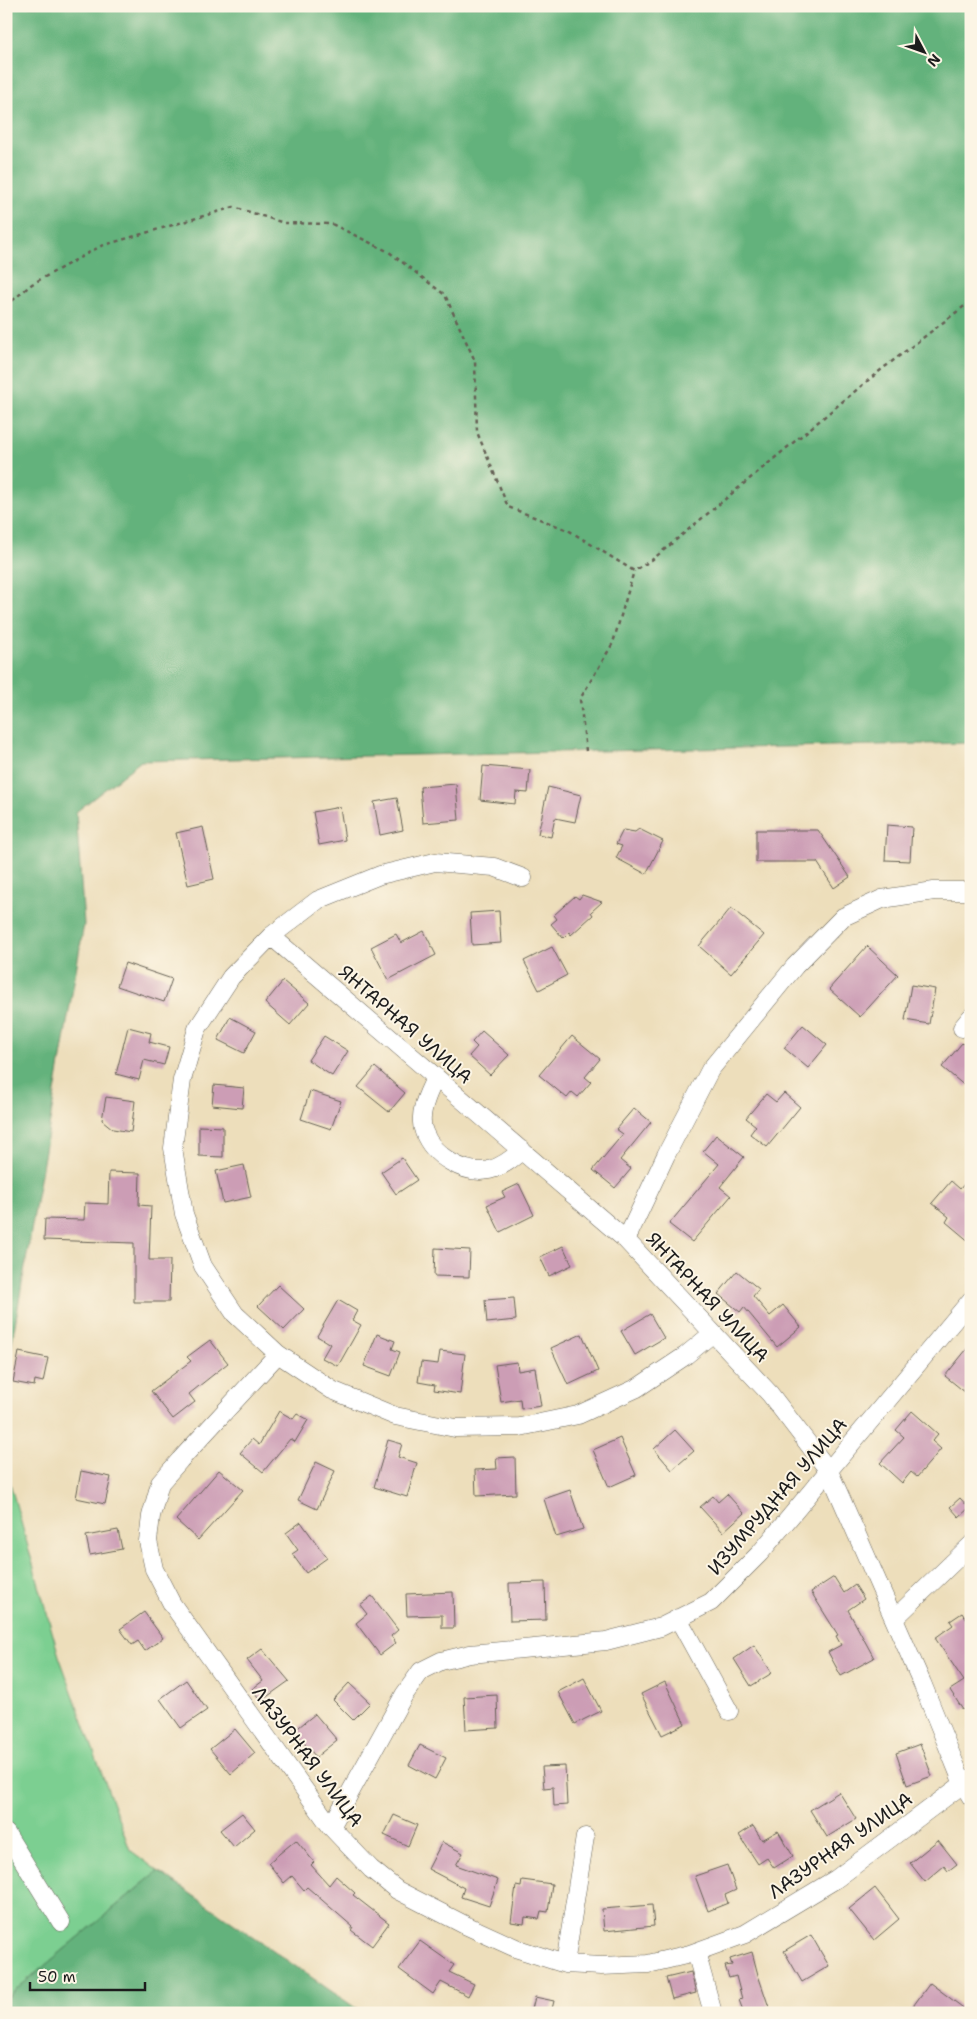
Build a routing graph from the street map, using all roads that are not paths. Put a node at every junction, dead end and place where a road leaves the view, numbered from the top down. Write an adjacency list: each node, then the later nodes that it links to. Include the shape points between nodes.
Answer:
1 (523, 878): 3 (street, via 494,867 435,862 380,875 318,900)
2 (971, 892): 6 (street, via 934,891 882,899 843,917 801,959 710,1070)
3 (271, 936): 4 (street, ЯНТАРНАЯ УЛИЦА); 9 (street, via 230,977 197,1029 182,1080 173,1148 184,1214 203,1266 235,1314)
4 (436, 1078): 5 (street, ЯНТАРНАЯ УЛИЦА); 5 (street, via 425,1100 423,1131 441,1155 470,1170 488,1170 508,1162)
5 (522, 1150): 6 (street, ЯНТАРНАЯ УЛИЦА)
6 (626, 1240): 8 (street, ЯНТАРНАЯ УЛИЦА)
7 (971, 1300): 10 (street, ИЗУМРУДНАЯ УЛИЦА)
8 (713, 1333): 9 (street, via 637,1388 578,1415 520,1427 455,1428 395,1416 332,1390); 10 (street, ЯНТАРНАЯ УЛИЦА, via 770,1394)
9 (278, 1354): 16 (street, ЛАЗУРНАЯ УЛИЦА, via 160,1484 148,1541 154,1569 172,1604)
10 (829, 1471): 12 (street, ИЗУМРУДНАЯ УЛИЦА, via 760,1553 711,1602); 13 (street, ЯНТАРНАЯ УЛИЦА)
11 (971, 1545): 13 (street)
12 (678, 1618): 14 (street); 16 (street, ИЗУМРУДНАЯ УЛИЦА, via 661,1628 606,1641 470,1654 441,1660 421,1671 404,1695)
13 (894, 1619): 15 (street, ЯНТАРНАЯ УЛИЦА)
14 (729, 1711)
15 (968, 1786): 20 (street, ЛАЗУРНАЯ УЛИЦА, via 836,1879 745,1934)
16 (331, 1827): 21 (street, ЛАЗУРНАЯ УЛИЦА, via 371,1869 397,1890 518,1949)
17 (6, 1834): 19 (street)
18 (585, 1837): 21 (street)
19 (61, 1922)
20 (696, 1952): 21 (street, ЛАЗУРНАЯ УЛИЦА, via 648,1964); 22 (street)
21 (565, 1964)
22 (713, 2013)

